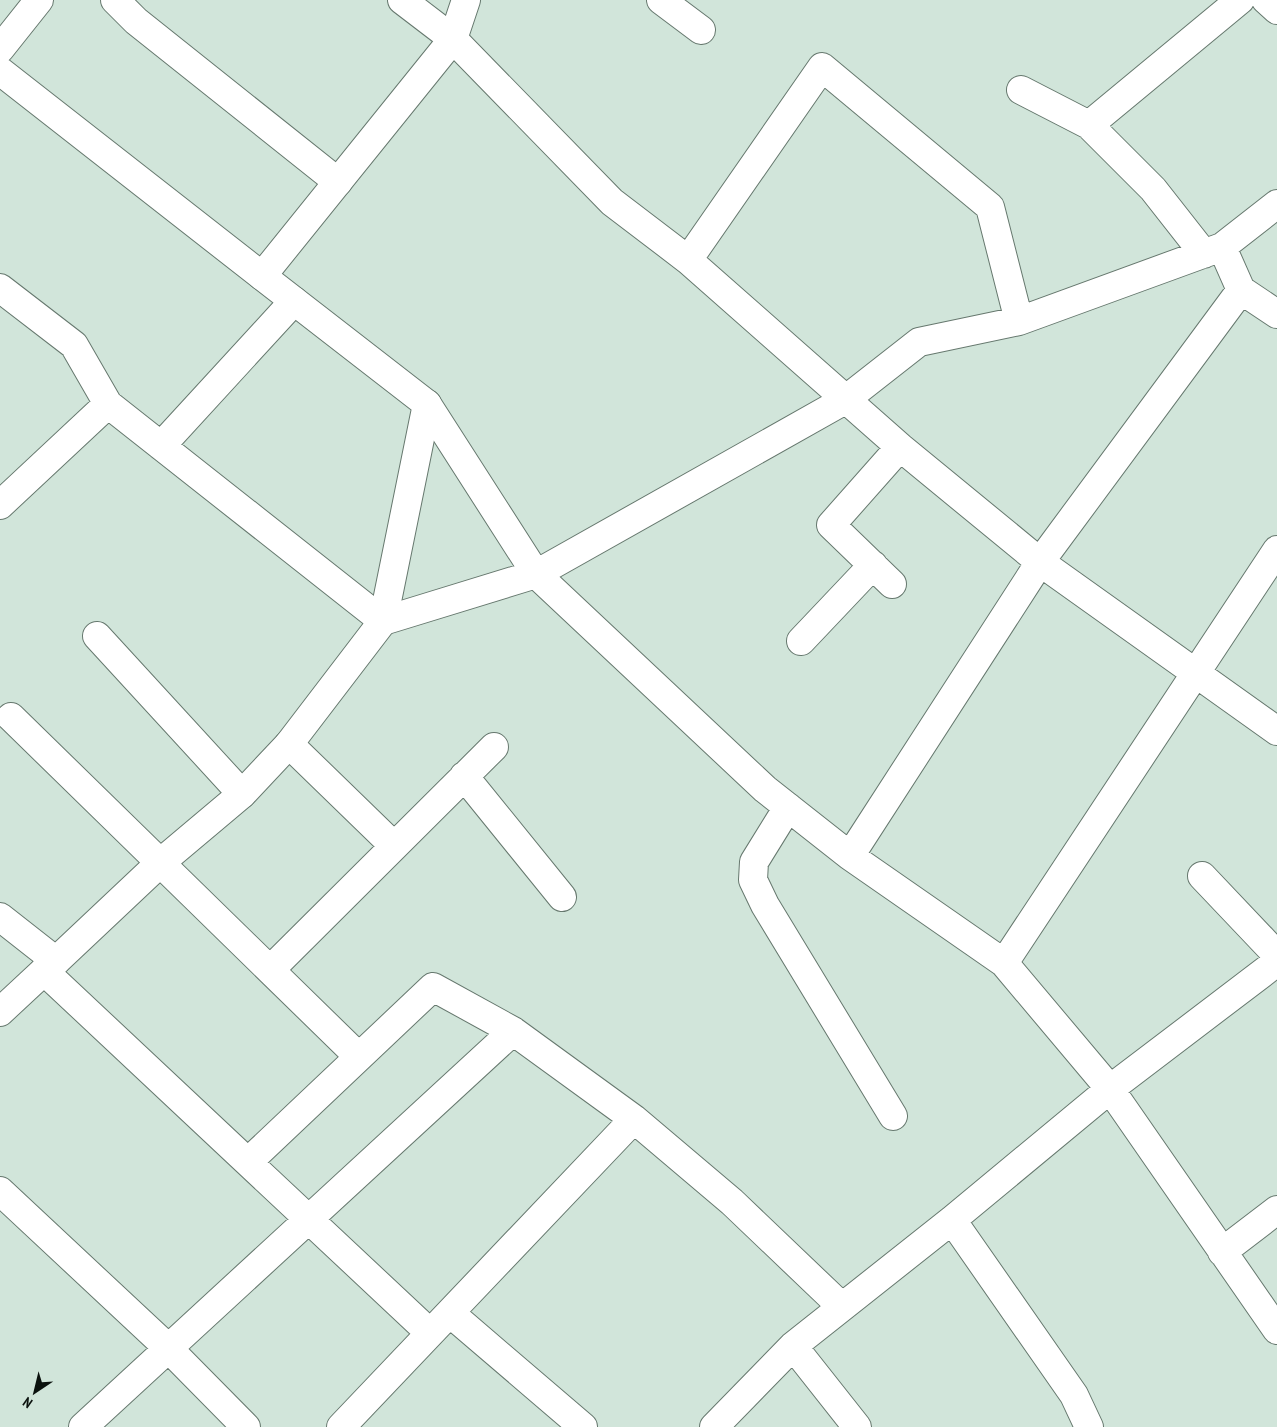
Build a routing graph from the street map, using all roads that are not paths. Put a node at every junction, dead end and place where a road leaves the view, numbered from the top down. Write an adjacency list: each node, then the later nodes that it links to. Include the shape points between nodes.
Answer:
1 (39, 0): 11 (street)
2 (115, 0): 15 (street, via 136,21)
3 (402, 0): 10 (street)
4 (466, 0): 10 (street)
5 (661, 0): 9 (street)
6 (1240, 0): 14 (street)
7 (1266, 0): 8 (street)
8 (1277, 10)
9 (701, 30)
10 (453, 39): 15 (street); 18 (street, via 612,202)
11 (0, 49)
12 (0, 71): 19 (street)
13 (1021, 90): 14 (street)
14 (1089, 125): 17 (street)
15 (338, 182): 19 (street)
16 (1277, 204): 17 (street)
17 (1213, 251): 21 (street); 24 (street)
18 (688, 260): 24 (street, via 822,66 990,207); 25 (street)
19 (262, 276): 22 (street)
20 (0, 288): 26 (street, via 74,346)
21 (1241, 290): 23 (street); 32 (street)
22 (294, 301): 27 (street); 28 (street)
23 (1277, 314)
24 (1019, 321): 25 (street, via 919,342)
25 (845, 400): 29 (street); 33 (street)
26 (108, 404): 28 (street); 30 (street)
27 (427, 404): 33 (street); 34 (street)
28 (161, 446): 34 (street)
29 (900, 448): 32 (street); 36 (street, via 831,524 883,575)
30 (0, 505)
31 (1277, 550): 37 (street)
32 (1040, 562): 37 (street); 46 (street)
33 (536, 574): 34 (street); 44 (street)
34 (383, 621): 40 (street)
35 (97, 636): 43 (street)
36 (800, 641)
37 (1195, 673): 39 (street); 53 (street)
38 (12, 717): 47 (street)
39 (1277, 731)
40 (289, 744): 43 (street); 45 (street)
41 (494, 747): 42 (street)
42 (464, 776): 45 (street); 49 (street)
43 (242, 794): 47 (street)
44 (788, 807): 46 (street); 60 (street, via 754,862 753,880 765,905)
45 (394, 846): 55 (street)
46 (850, 856): 53 (street)
47 (160, 863): 54 (street); 55 (street)
48 (1202, 876): 51 (street)
49 (562, 897)
50 (0, 918): 54 (street)
51 (1277, 955)
52 (1277, 962): 59 (street)
53 (1004, 963): 59 (street)
54 (50, 966): 56 (street); 62 (street)
55 (270, 970): 58 (street)
56 (0, 1012)
57 (513, 1031): 58 (street, via 433,987); 61 (street); 65 (street)
58 (359, 1057): 62 (street)
59 (1110, 1089): 66 (street); 67 (street)
60 (894, 1116)
61 (634, 1119): 68 (street, via 732,1202); 69 (street)
62 (248, 1162): 65 (street)
63 (0, 1191): 73 (street)
64 (1277, 1210): 67 (street)
65 (308, 1218): 71 (street); 73 (street)
66 (952, 1220): 68 (street); 80 (street, via 1074,1395)
67 (1222, 1252): 70 (street)
68 (842, 1307): 72 (street)
69 (450, 1313): 71 (street); 77 (street)
70 (1277, 1330)
71 (430, 1333): 76 (street)
72 (793, 1346): 78 (street); 79 (street)
73 (168, 1348): 74 (street); 75 (street)
74 (83, 1427)
75 (246, 1427)
76 (341, 1427)
77 (583, 1427)
78 (714, 1427)
79 (857, 1427)
80 (1089, 1427)

